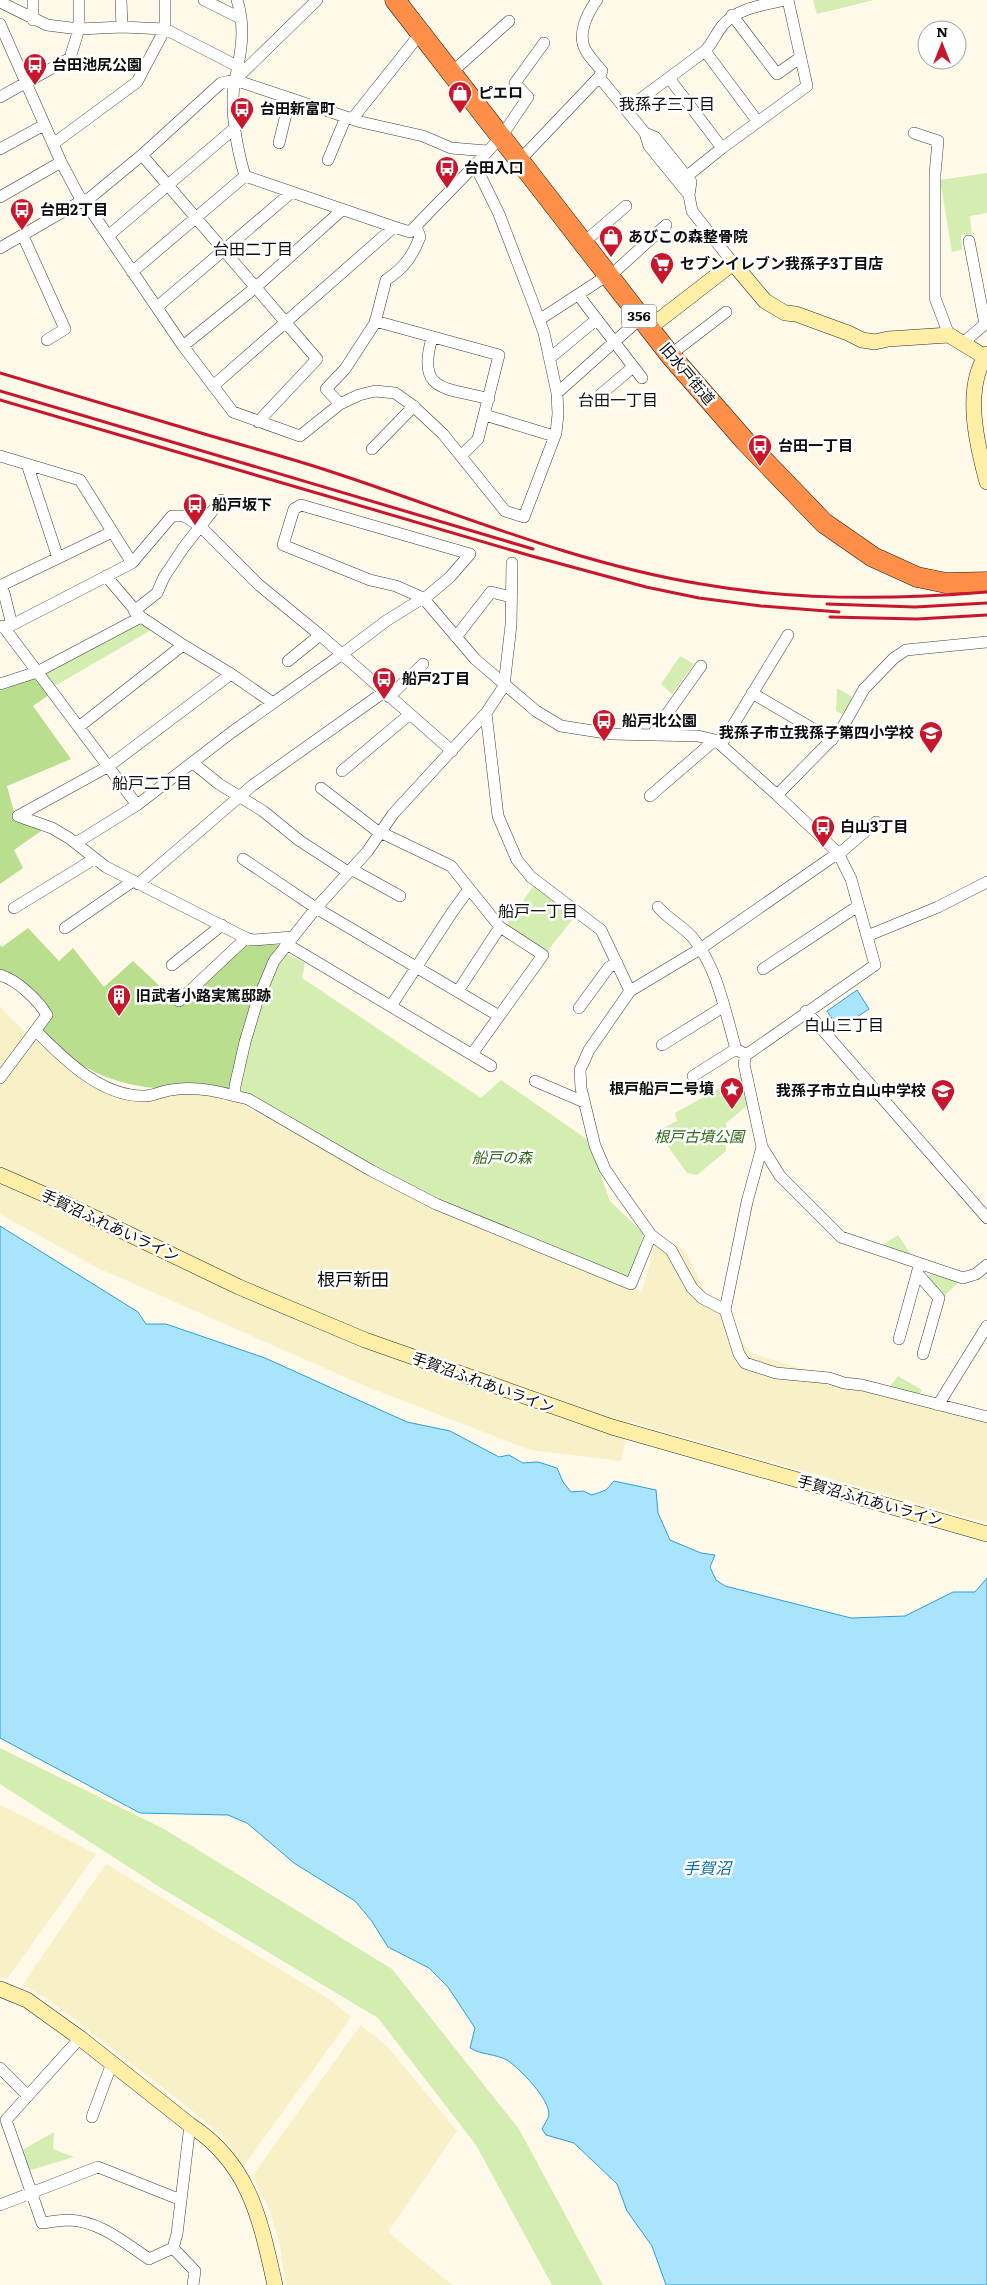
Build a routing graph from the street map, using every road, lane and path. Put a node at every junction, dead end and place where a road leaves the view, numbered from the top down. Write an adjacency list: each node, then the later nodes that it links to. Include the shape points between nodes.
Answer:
1 (33, 0): 14 (street)
2 (79, 0): 18 (street)
3 (121, 0): 17 (street)
4 (165, 0): 19 (street)
5 (204, 0): 13 (street)
6 (237, 0): 13 (street)
7 (317, 0): 29 (street)
8 (395, 0): 20 (highway, 旧水戸街道 / 356)
9 (597, 0): 27 (street, via 586,18 582,43 602,71)
10 (786, 0): 12 (street); 24 (street)
11 (0, 2): 14 (street)
12 (732, 16): 23 (street); 24 (street, via 777,74)
13 (240, 18): 25 (street, via 243,37)
14 (33, 20): 18 (street, via 47,26)
15 (509, 21): 26 (street)
16 (0, 24): 22 (street)
17 (122, 27): 18 (street); 19 (street)
18 (79, 29): 30 (street, via 70,58)
19 (165, 29): 25 (street); 41 (street, via 137,82)
20 (420, 34): 26 (highway, 旧水戸街道 / 356); 34 (street)
21 (544, 44): 42 (street, via 515,83 528,97)
22 (5, 48): 30 (street)
23 (705, 50): 28 (street); 35 (street)
24 (801, 57): 35 (street, via 807,86)
25 (239, 67): 29 (street)
26 (451, 73): 42 (highway, 旧水戸街道 / 356)
27 (599, 77): 33 (street); 47 (street)
28 (669, 78): 33 (street); 43 (street)
29 (235, 80): 32 (street); 37 (street); 45 (street, via 222,83)
30 (26, 83): 31 (street); 36 (street)
31 (0, 97)
32 (290, 98): 34 (street); 40 (street)
33 (627, 109): 38 (street)
34 (349, 118): 42 (street, via 423,136 451,148); 46 (street)
35 (758, 122): 43 (street)
36 (44, 125): 41 (street); 44 (street)
37 (236, 127): 50 (street, via 238,152); 52 (street)
38 (645, 133): 51 (street, via 655,137); 54 (street, via 649,146)
39 (914, 133): 81 (street, via 938,141 935,298)
40 (279, 143)
41 (53, 144): 48 (street)
42 (494, 144): 47 (highway, 旧水戸街道 / 356); 49 (street)
43 (722, 148): 51 (street)
44 (0, 149)
45 (142, 155): 52 (street); 56 (street)
46 (328, 160)
47 (520, 160): 66 (highway, 旧水戸街道 / 356)
48 (61, 162): 55 (street); 56 (street)
49 (475, 165): 61 (street); 77 (street, via 498,214)
50 (245, 176): 53 (street); 59 (street)
51 (686, 177): 54 (street, via 691,182)
52 (168, 185): 59 (street); 64 (street)
53 (292, 192): 58 (street); 68 (street)
54 (689, 195): 69 (street, via 692,211)
55 (0, 197)
56 (85, 202): 63 (street); 64 (street)
57 (626, 206): 66 (street)
58 (342, 210): 62 (street); 72 (street)
59 (196, 218): 68 (street); 70 (street)
60 (666, 225): 71 (street)
61 (416, 226): 62 (street, via 410,232); 78 (street, via 420,237 412,256 402,269 386,280)
62 (394, 227): 79 (street)
63 (22, 236): 67 (street); 83 (street, via 65,329)
64 (108, 236): 70 (street)
65 (969, 241): 85 (street, via 984,324)
66 (583, 243): 71 (highway, 旧水戸街道 / 356)
67 (0, 248)
68 (224, 250): 72 (street); 74 (street)
69 (733, 263): 80 (street); 81 (street, via 765,301 785,313 848,332 862,340 875,342)
70 (132, 272): 74 (street)
71 (609, 276): 73 (street); 80 (highway, 旧水戸街道 / 356)
72 (256, 287): 79 (street); 86 (street)
73 (579, 296): 76 (street); 77 (street)
74 (157, 307): 86 (street)
75 (726, 312): 87 (street)
76 (597, 319): 84 (street); 89 (street)
77 (539, 320): 89 (street)
78 (375, 321): 82 (street); 96 (street, via 345,369 326,389)
79 (286, 322): 92 (street); 99 (street, via 317,359)
80 (645, 323): 84 (street); 87 (highway, 旧水戸街道 / 356)
81 (949, 335): 85 (street)
82 (432, 338): 95 (street, via 426,365 433,382); 95 (street, via 500,355)
83 (47, 340)
84 (615, 342): 90 (street); 93 (street)
85 (963, 343): 88 (street)
86 (183, 346): 92 (street)
87 (670, 355): 113 (highway, 旧水戸街道 / 356, via 745,441 824,523 841,536 888,566 930,580)
88 (986, 356): 105 (street, via 977,373 973,397)
89 (550, 358): 93 (street)
90 (634, 366): 91 (street); 94 (street)
91 (642, 378)
92 (213, 386): 99 (street, via 233,412)
93 (557, 393): 100 (street)
94 (600, 395)
95 (489, 399): 98 (street)
96 (340, 404): 97 (street, via 375,391 395,393); 99 (street, via 300,436)
97 (414, 406): 101 (street); 102 (street)
98 (485, 415): 100 (street); 102 (street, via 478,439)
99 (258, 422)
100 (554, 436): 102 (street, via 524,517 505,511)
101 (372, 449)
102 (462, 455)
103 (0, 456): 104 (street)
104 (27, 464): 108 (street, via 80,480); 109 (street)
105 (987, 482)
106 (221, 500): 107 (street)
107 (200, 526): 110 (street, via 184,516 172,516); 117 (street, via 164,577 158,593); 119 (street, via 259,585)
108 (112, 532): 109 (street); 110 (street)
109 (58, 558): 114 (street)
110 (132, 563): 112 (street)
111 (512, 563): 115 (street)
112 (106, 576): 117 (street); 118 (street)
113 (987, 582)
114 (2, 586): 118 (street)
115 (511, 598): 121 (street, via 491,592); 131 (street)
116 (424, 599): 116 (street, via 283,545 294,509 300,505 470,554); 121 (street); 124 (street, via 386,621)
117 (138, 614): 123 (street); 128 (street)
118 (5, 626): 128 (street)
119 (320, 635): 124 (street); 125 (street)
120 (788, 635): 132 (street)
121 (456, 637): 131 (street)
122 (987, 642): 139 (street, via 906,650 872,679)
123 (183, 645): 129 (street); 137 (street)
124 (342, 655): 133 (street); 134 (street)
125 (288, 661)
126 (423, 664): 133 (street)
127 (701, 666): 138 (street)
128 (38, 672): 130 (street); 137 (street)
129 (231, 674): 134 (street); 143 (street)
130 (0, 684)
131 (504, 686): 135 (street); 138 (street, via 561,726)
132 (752, 692): 139 (street); 140 (street)
133 (386, 694): 136 (street); 148 (street, via 280,764)
134 (273, 703): 142 (street)
135 (486, 713): 141 (street); 172 (street, via 498,816 516,860 531,877 601,930)
136 (410, 714): 141 (street); 144 (street)
137 (80, 726): 143 (street)
138 (652, 736): 140 (street, via 698,736)
139 (832, 740): 146 (street)
140 (718, 743): 146 (street); 147 (street)
141 (452, 751): 151 (street, via 393,814)
142 (193, 763): 148 (street); 149 (street)
143 (110, 766): 149 (street); 152 (street, via 18,816 52,828)
144 (342, 771)
145 (321, 788): 151 (street)
146 (777, 794): 153 (street)
147 (650, 796)
148 (240, 797): 156 (street); 157 (street)
149 (137, 805): 152 (street)
150 (876, 822): 153 (street)
151 (381, 834): 156 (street); 159 (street, via 451,866)
152 (76, 843): 154 (street)
153 (839, 854): 161 (street, via 851,879); 171 (street)
154 (94, 859): 157 (street); 163 (street)
155 (243, 859): 164 (street)
156 (349, 870): 160 (street); 164 (street)
157 (135, 882): 165 (street); 167 (street)
158 (987, 882): 168 (street, via 938,908)
159 (469, 890): 166 (street); 174 (street)
160 (400, 896)
161 (858, 906): 168 (street); 175 (street)
162 (658, 907): 171 (street)
163 (14, 908)
164 (316, 908): 170 (street); 174 (street)
165 (222, 925): 169 (street); 173 (street)
166 (500, 927): 177 (street); 184 (street, via 542,955)
167 (65, 928)
168 (867, 936): 183 (street, via 875,965)
169 (246, 938): 170 (street); 179 (street)
170 (290, 941): 180 (street); 193 (street, via 274,961 257,1002 245,1042)
171 (700, 948): 178 (street); 181 (street)
172 (617, 963): 178 (street); 182 (street, via 609,967)
173 (172, 965)
174 (417, 967): 177 (street); 180 (street)
175 (763, 969)
176 (0, 975): 185 (street, via 42,1007 46,1015)
177 (458, 991): 184 (street)
178 (630, 992): 194 (street, via 583,1062 580,1081)
179 (179, 1001)
180 (392, 1006): 188 (street)
181 (724, 1006): 186 (street); 187 (street)
182 (579, 1008)
183 (806, 1011): 187 (street); 197 (street)
184 (499, 1016): 188 (street)
185 (36, 1031): 191 (street); 193 (street, via 68,1062 108,1087 128,1094 148,1096 183,1088 209,1089)
186 (662, 1045)
187 (741, 1052): 190 (street); 195 (street)
188 (472, 1054): 189 (street)
189 (491, 1066)
190 (693, 1076)
191 (0, 1078)
192 (535, 1081): 194 (street)
193 (235, 1096): 198 (street, via 248,1099 436,1204 631,1284)
194 (584, 1102): 198 (street, via 595,1146 605,1168)
195 (762, 1147): 200 (street, via 780,1176 841,1237); 201 (street)
196 (0, 1175): 207 (street, 手賀沼ふれあいライン, via 239,1287 365,1340 612,1428)
197 (987, 1218)
198 (650, 1235): 201 (street, via 671,1250 696,1293)
199 (987, 1265): 200 (street, via 976,1274 963,1278)
200 (918, 1268): 203 (street); 204 (street, via 939,1298)
201 (725, 1310): 205 (street, via 745,1363 776,1373 862,1385)
202 (987, 1326): 205 (street)
203 (899, 1339)
204 (923, 1354)
205 (938, 1405): 206 (street)
206 (987, 1417)
207 (987, 1534)
208 (0, 1989): 209 (street, via 27,2000)
209 (80, 2038): 210 (street); 212 (street)
210 (112, 2063): 213 (street); 214 (street)
211 (0, 2068): 212 (street)
212 (28, 2096): 215 (street, via 6,2120)
213 (92, 2117)
214 (190, 2125): 216 (street); 220 (street, via 224,2152 253,2200)
215 (31, 2194): 216 (street, via 98,2167); 217 (street); 218 (street, via 42,2223 70,2220 91,2224 149,2259)
216 (181, 2200): 218 (street)
217 (0, 2205)
218 (173, 2248): 219 (street, via 196,2271)
219 (193, 2285)
220 (275, 2285)

